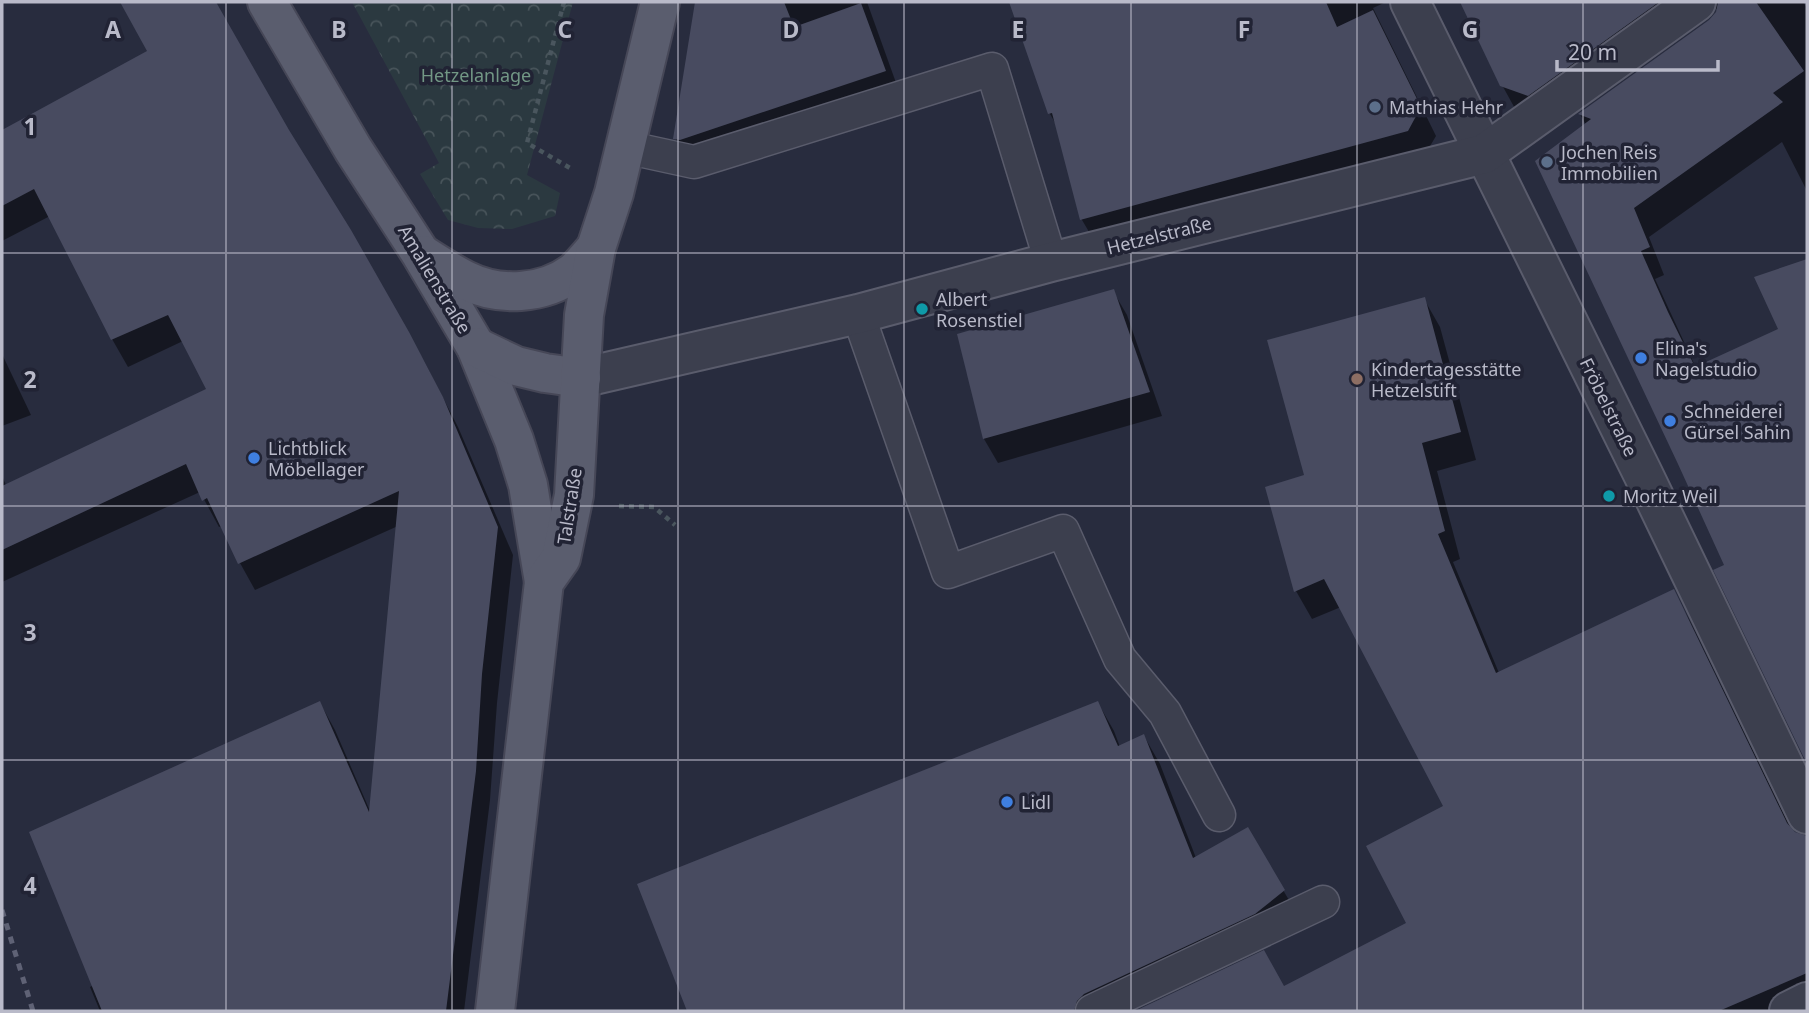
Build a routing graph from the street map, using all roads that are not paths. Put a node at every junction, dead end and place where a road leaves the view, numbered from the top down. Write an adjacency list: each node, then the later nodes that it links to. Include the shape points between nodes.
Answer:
1 (267, 2): 8 (main road, Amalienstraße)
2 (660, 2): 5 (main road, Talstraße)
3 (1410, 2): 6 (street, Fröbelstraße)
4 (1696, 2): 6 (street, Hetzelstraße)
5 (625, 147): 7 (main road, Talstraße); 9 (lane, via 694,162 992,69)
6 (1484, 154): 9 (street, Hetzelstraße); 14 (street, Fröbelstraße)
7 (596, 248): 8 (main road, via 575,271 558,281 513,292 467,281); 12 (main road, Talstraße, via 584,315)
8 (421, 254): 11 (main road, Amalienstraße)
9 (1051, 262): 10 (street, Hetzelstraße)
10 (858, 314): 12 (street, Hetzelstraße); 15 (lane, via 948,572 1063,531 1121,659 1165,713)
11 (476, 347): 12 (main road, via 516,366); 13 (main road, Amalienstraße, via 514,440)
12 (581, 378): 13 (main road, Talstraße, via 574,495 561,558)
13 (544, 582): 18 (main road, Talstraße)
14 (1807, 814)
15 (1219, 815)
16 (1324, 902): 19 (lane)
17 (1807, 1002): 20 (street)
18 (495, 1011)
19 (1092, 1011)
20 (1789, 1011)

